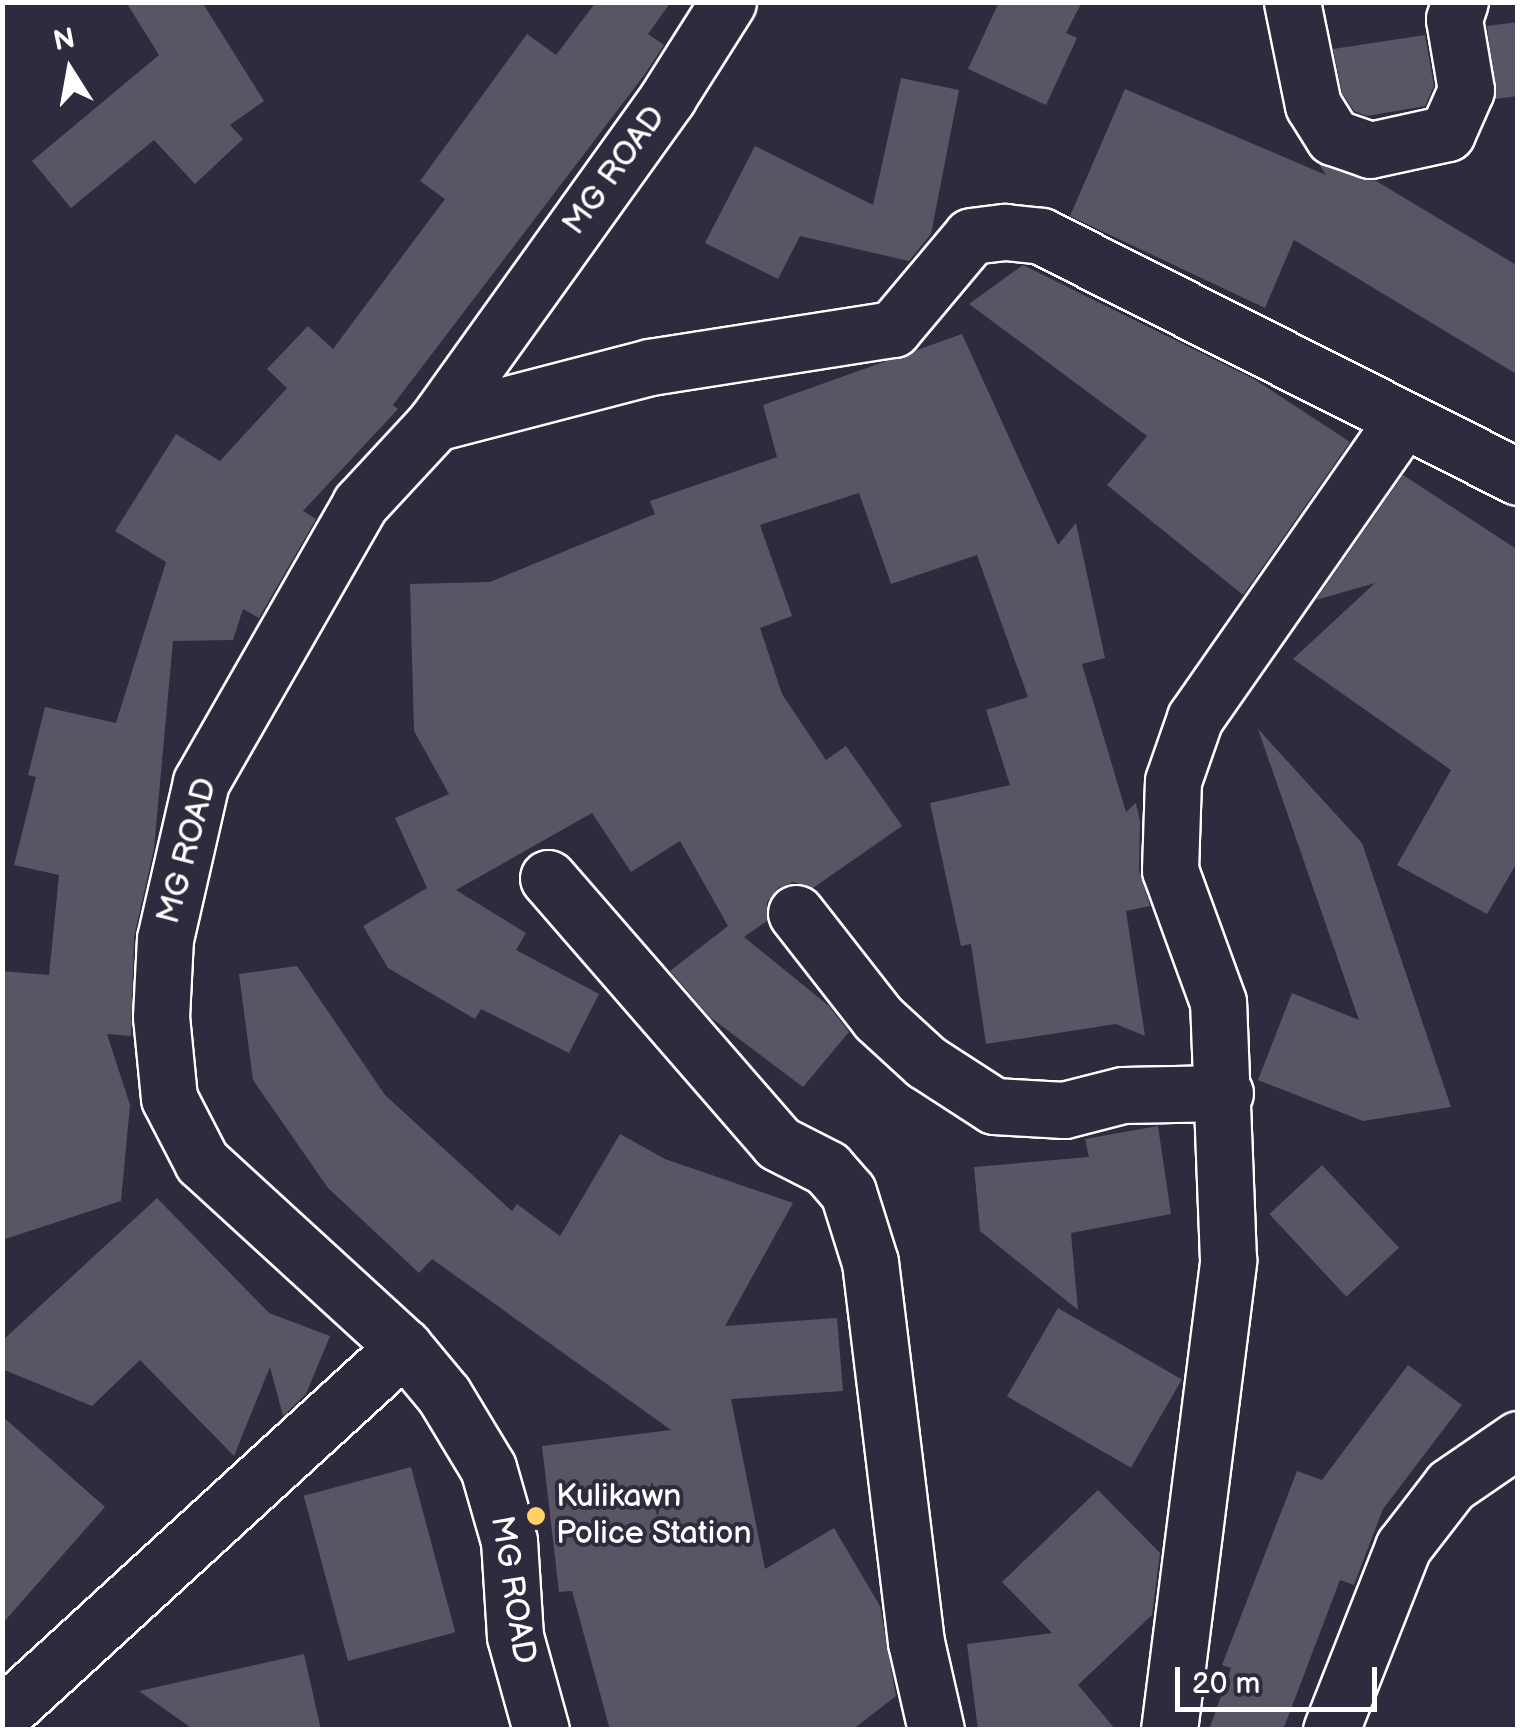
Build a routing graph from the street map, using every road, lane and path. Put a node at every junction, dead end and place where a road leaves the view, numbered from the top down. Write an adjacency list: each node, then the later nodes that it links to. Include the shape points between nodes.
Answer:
1 (728, 2): 5 (street, MG ROAD)
2 (1292, 2): 3 (street, via 1313,105 1333,137 1370,150 1446,133 1466,90 1454,19)
3 (1460, 2)
4 (1403, 420): 5 (street, via 1041,236 1005,232 971,236 893,329 631,371); 6 (street); 9 (street, via 1194,718 1173,781 1170,870 1215,982)
5 (436, 422): 10 (street, MG ROAD, via 360,504 201,782 165,939 161,1016 169,1098 202,1162)
6 (1518, 477)
7 (548, 878): 14 (street, via 778,1143 827,1168 855,1206 870,1262 916,1642)
8 (796, 912): 9 (street, via 878,1018 926,1062 994,1106 1064,1110 1123,1095)
9 (1225, 1093): 15 (street, via 1228,1260)
10 (404, 1347): 12 (street); 13 (street, MG ROAD, via 488,1468 509,1541 515,1636)
11 (1518, 1438): 16 (street, via 1450,1486 1403,1548)
12 (2, 1715)
13 (541, 1730)
14 (936, 1730)
15 (1169, 1730)
16 (1331, 1730)

